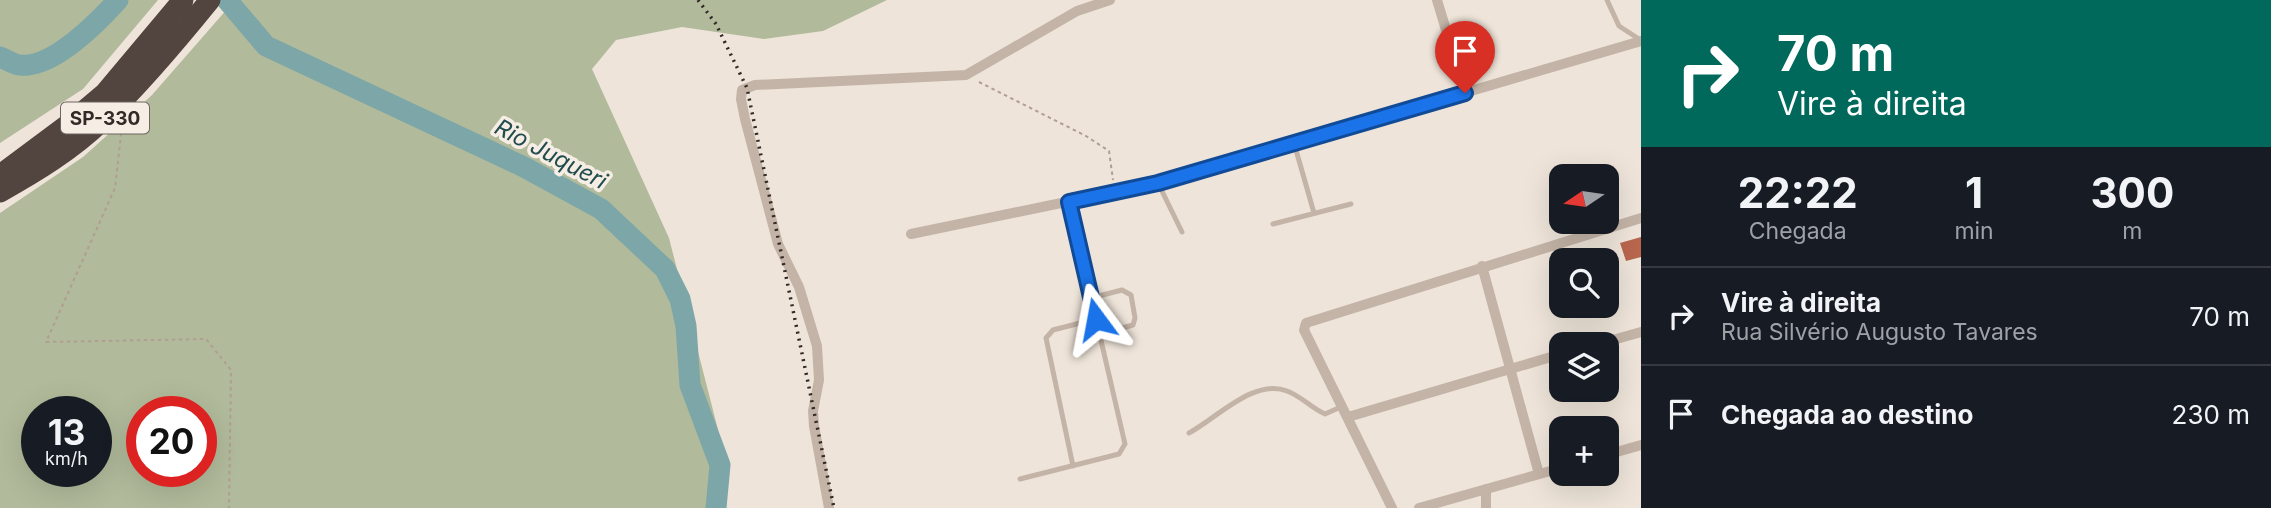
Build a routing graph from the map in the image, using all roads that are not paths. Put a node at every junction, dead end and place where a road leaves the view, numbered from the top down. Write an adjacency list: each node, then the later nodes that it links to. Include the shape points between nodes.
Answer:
1 (210, 0): 5 (highway, SP-330)
2 (1110, 0): 37 (street, via 1077,11 966,75 755,85 742,90 745,119 778,244 799,287 817,346 814,426)
3 (1437, 0): 7 (street)
4 (1607, 0): 6 (lane, via 1619,26)
5 (184, 10): 9 (highway, SP-330, via 105,93); 11 (highway, SP-330, via 101,122 44,166)
6 (1641, 41): 7 (street)
7 (1465, 93): 8 (street)
8 (1294, 144): 10 (street); 14 (lane)
9 (0, 175)
10 (1158, 183): 12 (street); 17 (lane)
11 (0, 192)
12 (1069, 202): 18 (street); 20 (lane)
13 (1351, 204): 14 (lane)
14 (1314, 213): 16 (lane)
15 (1641, 218): 19 (street)
16 (1273, 224)
17 (1182, 232)
18 (911, 234)
19 (1482, 266): 26 (street); 27 (street, via 1309,320 1304,330)
20 (1091, 298): 21 (lane); 23 (lane, via 1122,290 1130,295 1133,325)
21 (1096, 319): 23 (lane); 32 (lane, via 1053,330 1046,338)
22 (1641, 332): 24 (street)
23 (1100, 334): 32 (lane, via 1125,444 1119,454)
24 (1619, 338)
25 (1549, 358): 26 (street)
26 (1510, 369): 28 (street); 34 (street)
27 (1343, 406): 28 (street); 29 (lane, via 1325,414 1290,392 1272,387 1259,390)
28 (1348, 417): 38 (street)
29 (1189, 433)
30 (1641, 445): 31 (street)
31 (1619, 451)
32 (1073, 466): 35 (lane)
33 (1549, 471): 34 (street)
34 (1539, 474): 36 (street)
35 (1020, 479)
36 (1486, 489): 39 (street); 40 (street)
37 (829, 508)
38 (1391, 508)
39 (1419, 508)
40 (1486, 508)

